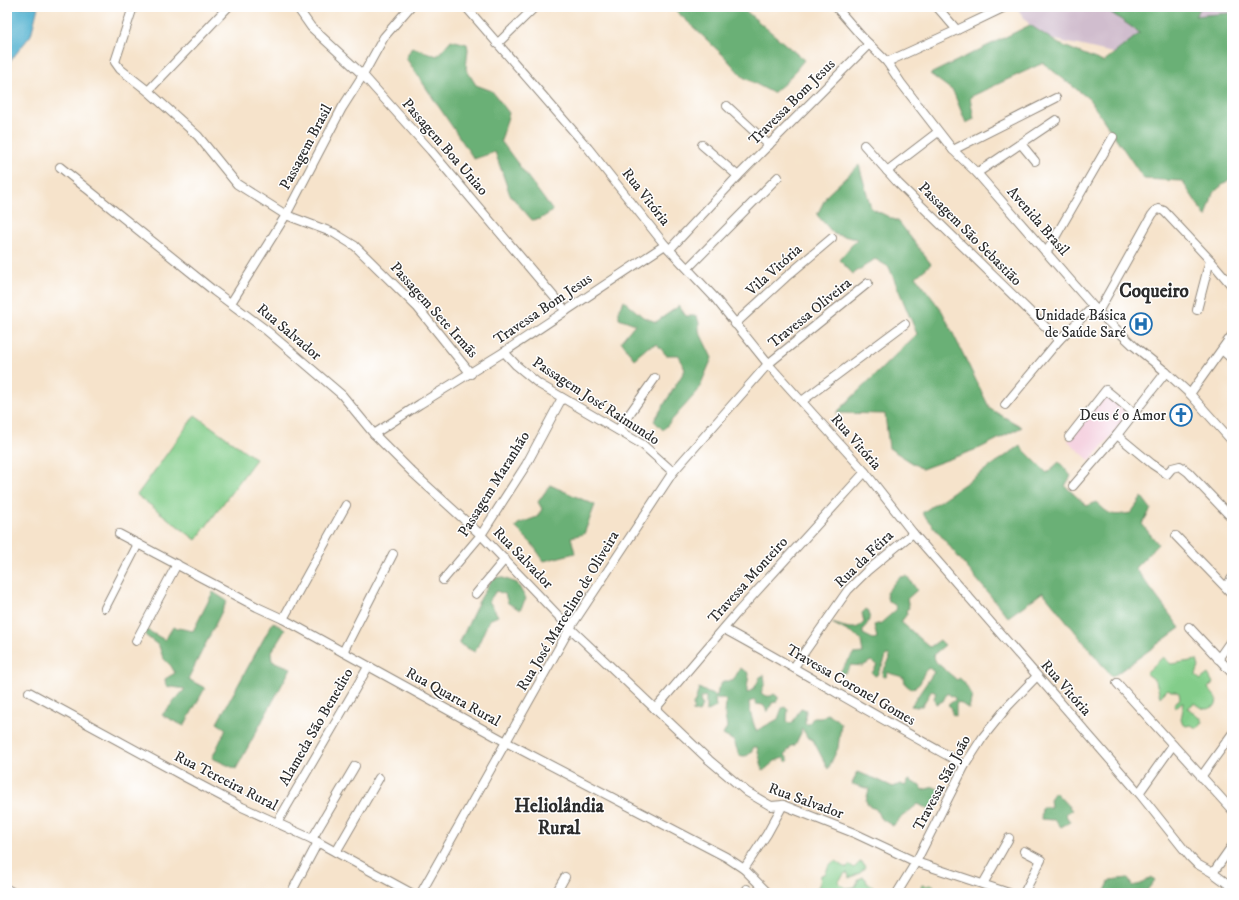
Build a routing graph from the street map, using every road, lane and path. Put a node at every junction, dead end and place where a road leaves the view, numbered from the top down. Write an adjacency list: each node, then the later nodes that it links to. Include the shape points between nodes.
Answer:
1 (133, 7): 15 (street, Passagem Sete Irmãs, via 115,62)
2 (228, 7): 15 (street)
3 (297, 7): 14 (street, Passagem Boa Uniao, via 311,27)
4 (410, 7): 14 (street, Passagem Brasil, via 384,37)
5 (466, 7): 11 (street, Rua Vitória)
6 (535, 7): 11 (street)
7 (836, 7): 12 (street, Avenida Brasil)
8 (937, 7): 10 (street)
9 (1003, 8): 10 (street)
10 (958, 30): 13 (street)
11 (497, 44): 34 (street, Rua Vitória, via 588,148)
12 (869, 44): 13 (street, Avenida Brasil); 23 (street, Travessa Bom Jesus)
13 (887, 62): 19 (street, Avenida Brasil)
14 (363, 75): 32 (street, Passagem Brasil, via 342,108); 43 (street, Passagem Boa Uniao)
15 (148, 91): 32 (street, Passagem Sete Irmãs, via 186,125 237,184)
16 (1056, 98): 25 (street)
17 (727, 106): 23 (street)
18 (1056, 120): 21 (street)
19 (938, 132): 25 (street, Avenida Brasil); 28 (street)
20 (1112, 137): 35 (street)
21 (1021, 144): 26 (street); 29 (street)
22 (702, 145): 30 (street)
23 (769, 145): 30 (street, Travessa Bom Jesus)
24 (864, 145): 28 (street, Passagem São Sebastião)
25 (953, 150): 29 (street, Avenida Brasil)
26 (1035, 161)
27 (60, 167): 40 (street, Rua Salvador)
28 (887, 171): 47 (street, Passagem São Sebastião)
29 (977, 173): 35 (street, Avenida Brasil)
30 (738, 176): 34 (street, Travessa Bom Jesus)
31 (778, 178): 37 (street)
32 (286, 215): 40 (street, Passagem Brasil); 53 (street, Passagem Sete Irmãs, via 334,233 355,246 418,308)
33 (832, 238): 44 (street, Vila Vitória)
34 (668, 247): 37 (street, Rua Vitória); 43 (street, Travessa Bom Jesus)
35 (1046, 253): 41 (street, Avenida Brasil)
36 (1210, 260): 39 (street); 41 (street, via 1164,211 1156,210); 42 (street)
37 (688, 268): 44 (street, Rua Vitória, via 716,298)
38 (868, 283): 51 (street, Travessa Oliveira)
39 (1232, 286)
40 (231, 303): 61 (street, Rua Salvador, via 342,395)
41 (1095, 310): 47 (street); 52 (street, Avenida Brasil)
42 (1197, 310)
43 (566, 311): 49 (street, Travessa Bom Jesus)
44 (735, 324): 51 (street, Rua Vitória)
45 (905, 324): 57 (street)
46 (1232, 336): 48 (street)
47 (1059, 340): 58 (street)
48 (1222, 350): 50 (street); 55 (street)
49 (504, 352): 53 (street, Travessa Bom Jesus); 56 (street, Passagem José Raimundo, via 539,384)
50 (1232, 360)
51 (768, 364): 57 (street, Rua Vitória); 65 (street, Rua José Marcelino de Oliveira)
52 (1166, 372): 55 (street, Avenida Brasil); 59 (street)
53 (471, 374): 61 (street, Travessa Bom Jesus)
54 (655, 378): 60 (street)
55 (1190, 394): 64 (street, Avenida Brasil)
56 (562, 398): 60 (street, Passagem José Raimundo); 72 (street, Passagem Maranhão, via 526,465)
57 (802, 401): 66 (street, Rua Vitória)
58 (1005, 405)
59 (1134, 413): 62 (street); 63 (street, via 1106,390)
60 (618, 430): 65 (street, Passagem José Raimundo, via 644,445)
61 (374, 434): 72 (street, Rua Salvador)
62 (1117, 435): 67 (street); 69 (street, via 1167,474 1172,468 1180,466)
63 (1069, 437)
64 (1232, 441)
65 (673, 472): 86 (street, Rua José Marcelino de Oliveira)
66 (865, 472): 70 (street, Rua Vitória); 87 (street, Travessa Monteiro)
67 (1073, 486)
68 (346, 505): 84 (street)
69 (1232, 518)
70 (913, 532): 93 (street, Rua da Féira, via 848,590); 95 (street, Rua Vitória)
71 (119, 534): 74 (street, Rua Quarta Rural)
72 (481, 535): 76 (street, Rua Salvador); 79 (street, Passagem Maranhão)
73 (1176, 536): 80 (street)
74 (138, 544): 77 (street, Rua Quarta Rural); 83 (street)
75 (393, 554): 90 (street)
76 (505, 560): 81 (street); 86 (street, Rua Salvador)
77 (177, 564): 84 (street, Rua Quarta Rural, via 254,607); 89 (street)
78 (1232, 578): 80 (street)
79 (443, 580)
80 (1226, 587): 82 (street)
81 (476, 594)
82 (1232, 594)
83 (105, 608)
84 (283, 619): 90 (street, Rua Quarta Rural)
85 (1189, 627): 91 (street)
86 (570, 628): 98 (street, Rua Salvador); 100 (street, Rua José Marcelino de Oliveira)
87 (724, 629): 93 (street, Travessa Coronel Gomes); 98 (street, Travessa Monteiro)
88 (1232, 639): 91 (street)
89 (136, 640)
90 (343, 652): 92 (street, Rua Quarta Rural)
91 (1218, 658): 94 (street)
92 (368, 667): 100 (street, Rua Quarta Rural); 109 (street, Alameda São Benedito)
93 (794, 667): 102 (street, Travessa Coronel Gomes)
94 (1232, 673)
95 (1037, 676): 102 (street, Travessa São João, via 988,730); 106 (street, Rua Vitória)
96 (1117, 683): 101 (street)
97 (29, 692): 109 (street, Rua Terceira Rural, via 62,707 89,728)
98 (655, 710): 107 (street, Rua Salvador, via 747,792 771,806)
99 (1232, 734): 104 (street)
100 (506, 742): 116 (street, Rua Quarta Rural, via 726,857); 125 (street, Rua José Marcelino de Oliveira)
101 (1173, 745): 104 (street); 106 (street)
102 (964, 765): 115 (street, Travessa São João)
103 (355, 766): 111 (street)
104 (1201, 776): 108 (street)
105 (379, 778): 114 (street)
106 (1139, 793): 117 (street, Rua Vitória, via 1190,857)
107 (783, 805): 115 (street, Rua Salvador, via 854,833); 116 (street)
108 (1232, 810)
109 (277, 823): 111 (street, Rua Terceira Rural)
110 (1009, 838): 119 (street)
111 (315, 841): 114 (street, Rua Terceira Rural); 123 (street)
112 (1232, 846): 117 (street)
113 (1024, 850): 130 (street, via 1041,860)
114 (336, 852): 124 (street, Rua Terceira Rural)
115 (916, 862): 119 (street, Rua Salvador); 128 (street, Travessa São João)
116 (744, 869): 127 (street, Rua Quarta Rural)
117 (1213, 873): 120 (street, Rua Vitória)
118 (565, 877): 126 (street)
119 (983, 884): 129 (street, Rua Salvador)
120 (1232, 887)
121 (7, 889): 122 (street)
122 (14, 893)
123 (290, 893)
124 (411, 893)
125 (421, 893)
126 (556, 893)
127 (768, 893)
128 (897, 893)
129 (1009, 893)
130 (1024, 893)

